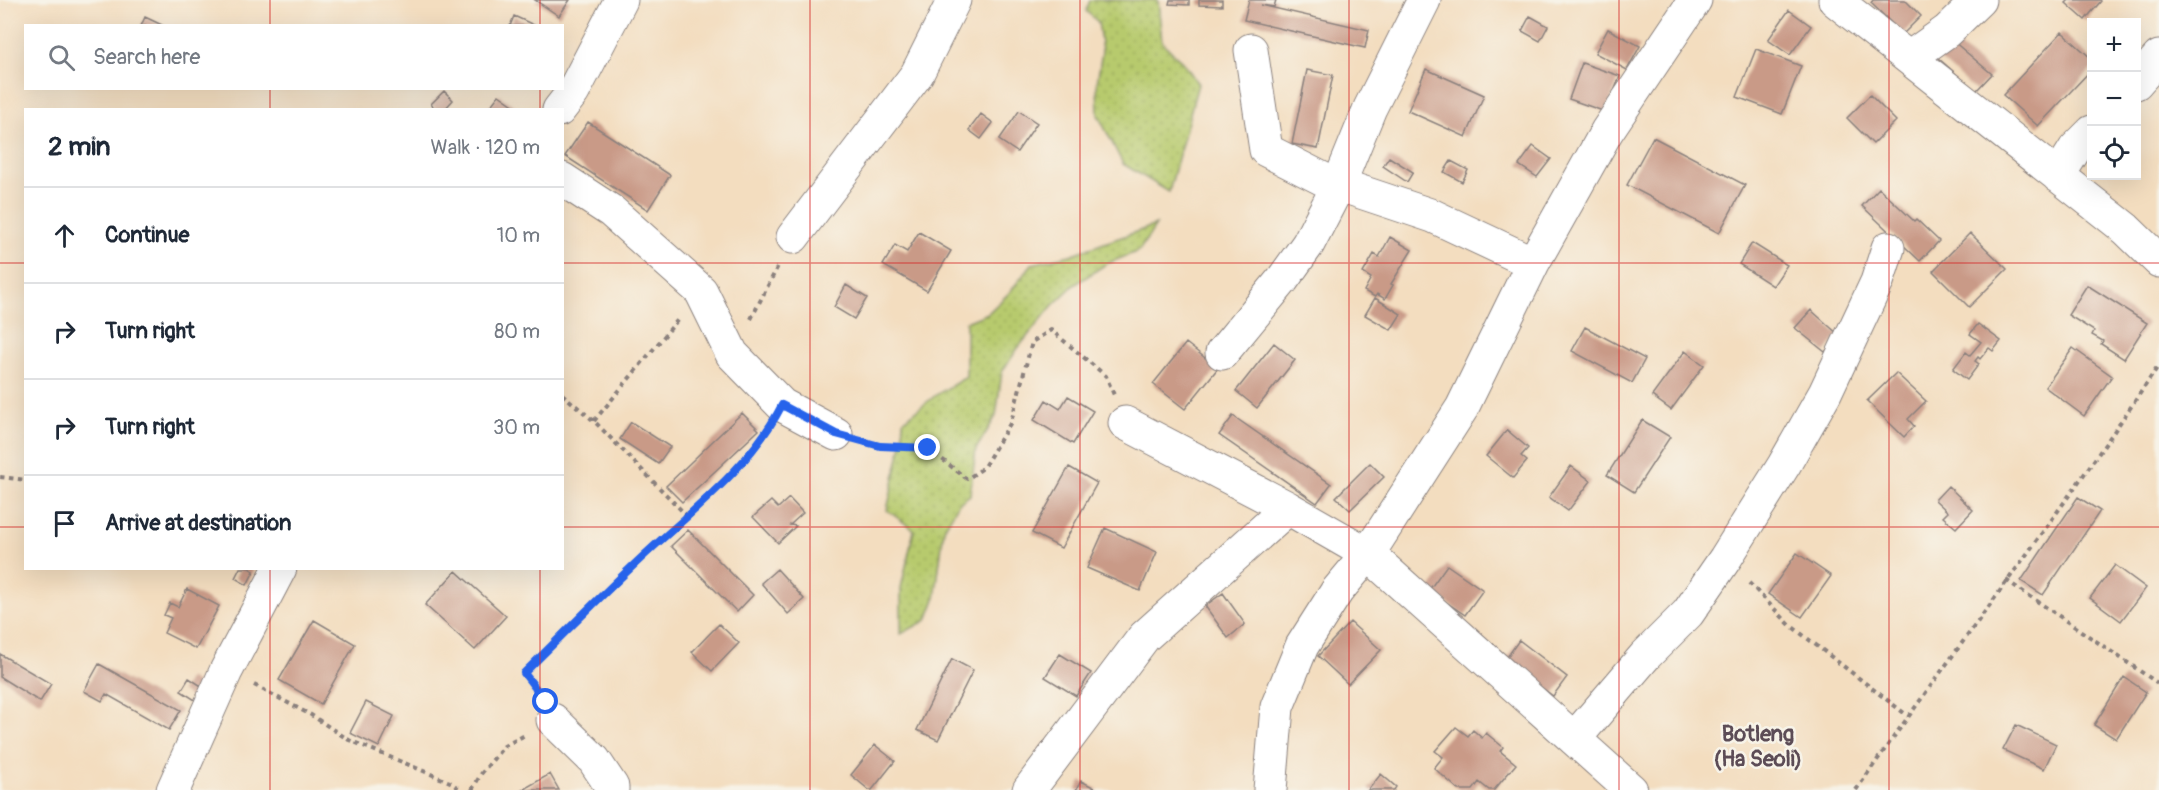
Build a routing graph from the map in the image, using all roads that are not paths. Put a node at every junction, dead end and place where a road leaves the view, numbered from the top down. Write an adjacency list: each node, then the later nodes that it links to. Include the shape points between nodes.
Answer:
1 (621, 0): 11 (street, via 573,92)
2 (954, 0): 16 (street, via 917,74)
3 (1424, 0): 15 (street, via 1370,108)
4 (1695, 0): 19 (street, via 1607,131)
5 (1835, 0): 9 (street)
6 (1979, 0): 9 (street, via 1947,31)
7 (1251, 50): 15 (street, via 1266,150)
8 (2159, 57): 10 (street)
9 (1909, 58): 13 (street)
10 (2141, 77)
11 (561, 108)
12 (2087, 136): 13 (street)
13 (2058, 176): 18 (street)
14 (564, 181): 22 (street, via 611,211 701,291 732,354 782,405)
15 (1339, 184): 19 (street, via 1433,216); 20 (street, via 1308,244)
16 (793, 237)
17 (1888, 248): 27 (street, via 1877,282 1825,393 1725,559 1688,613 1645,656)
18 (2159, 261)
19 (1533, 263): 24 (street, via 1462,408)
20 (1222, 353)
21 (1125, 423): 23 (street)
22 (836, 434)
23 (1288, 508): 24 (street); 30 (street, via 1144,637)
24 (1368, 554): 27 (street); 31 (street, via 1336,591 1302,646 1277,707)
25 (279, 570): 28 (street, via 226,671)
26 (553, 720): 29 (street, via 594,760)
27 (1574, 739): 32 (street)
28 (173, 790)
29 (612, 790)
30 (1029, 790)
31 (1270, 790)
32 (1631, 790)

